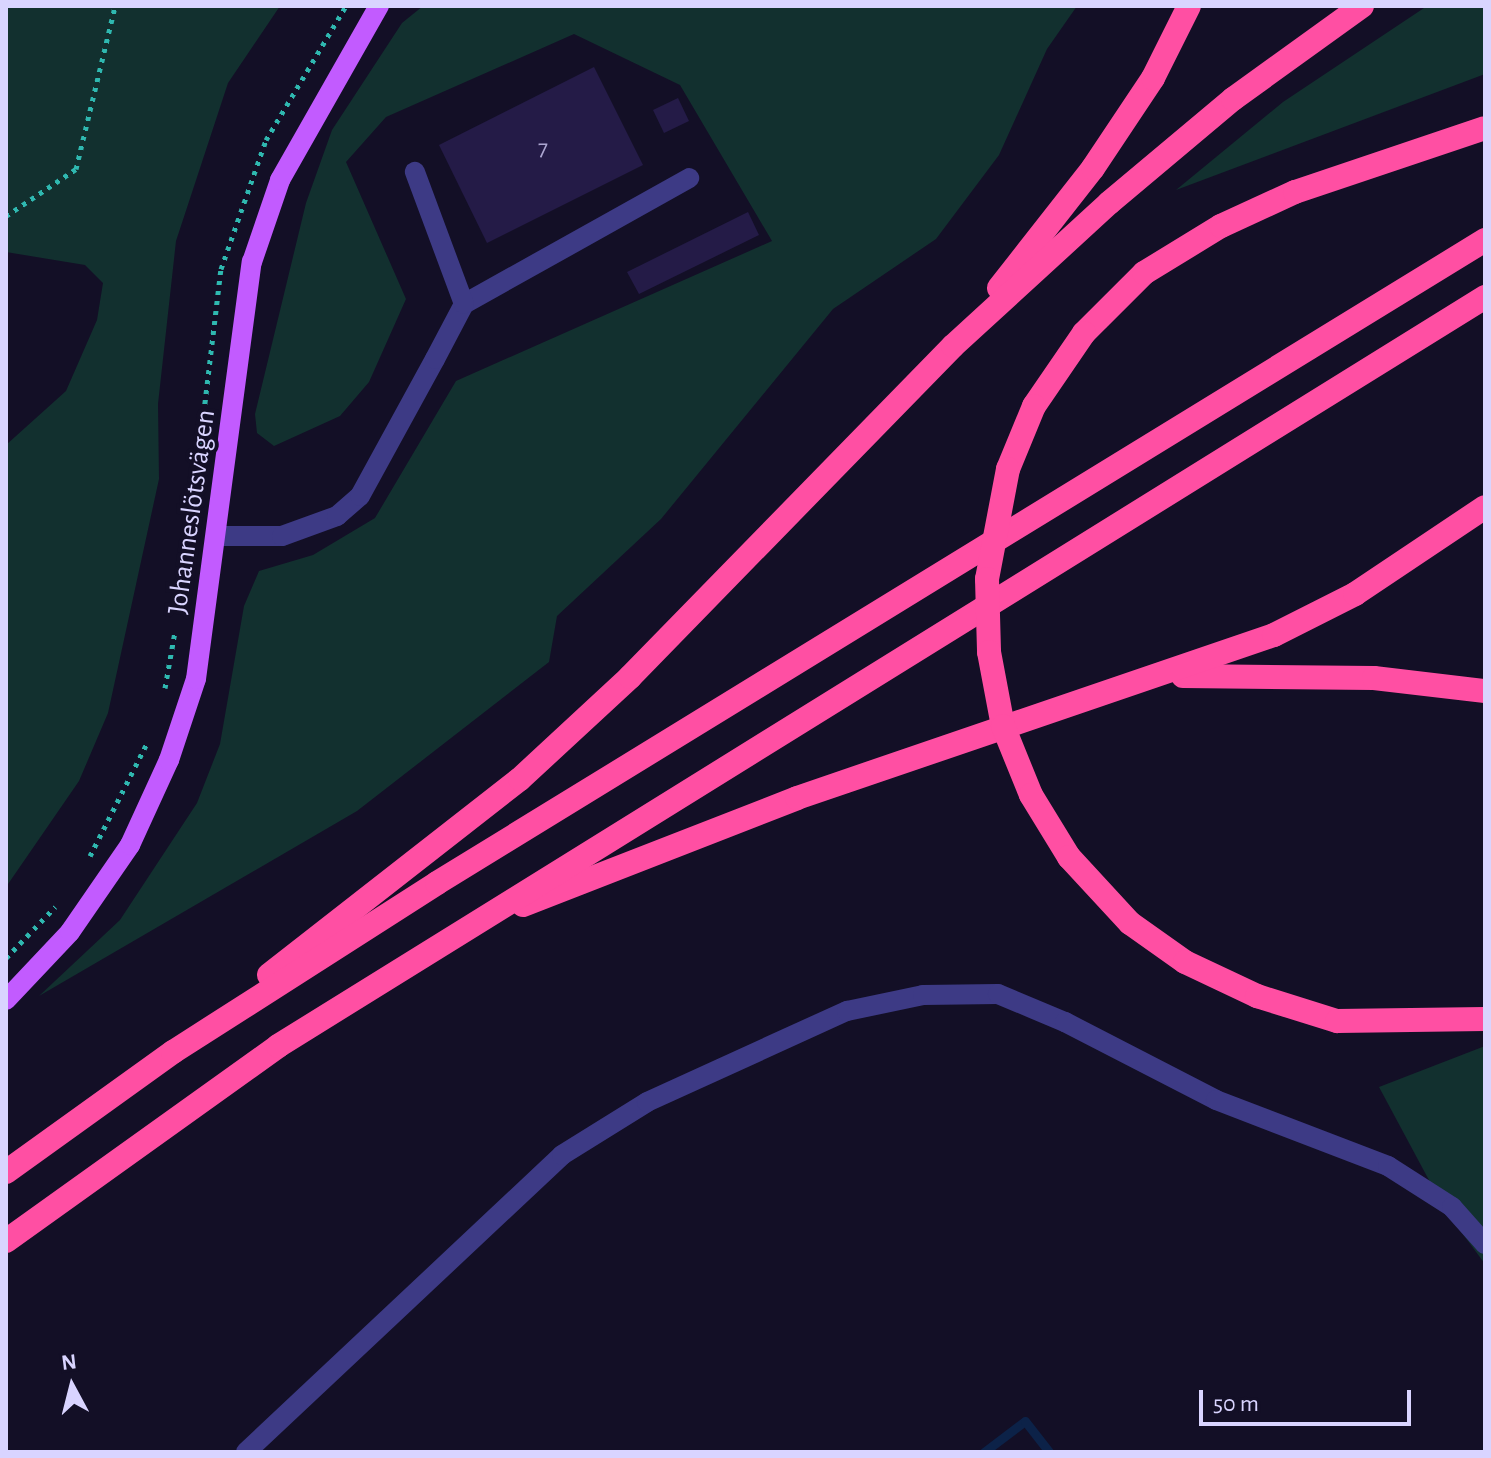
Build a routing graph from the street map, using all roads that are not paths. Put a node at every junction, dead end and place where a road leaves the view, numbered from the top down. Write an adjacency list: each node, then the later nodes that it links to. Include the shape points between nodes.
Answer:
1 (379, 6): 12 (main road, Johanneslötsvägen, via 280,180 252,262)
2 (1189, 6): 10 (highway, via 1153,78 1093,168)
3 (1362, 6): 10 (highway, via 1222,109)
4 (1485, 128): 17 (highway, bridge, via 1221,226 1144,273 1084,333 1034,406 1008,469 987,579 988,639 1003,726 1031,795 1069,857 1130,923 1185,962 1257,996 1337,1021)
5 (415, 172): 9 (lane)
6 (689, 178): 9 (lane)
7 (1485, 240): 18 (highway)
8 (1485, 297): 15 (highway)
9 (464, 304): 12 (lane, via 360,496 310,531)
10 (953, 346): 18 (highway, via 630,677 520,779)
11 (1485, 507): 13 (highway, via 1355,594)
12 (219, 536): 16 (main road, Johanneslötsvägen, via 196,679 169,760 121,858 70,932)
13 (1165, 677): 14 (highway, via 1374,678); 15 (highway, via 812,792)
14 (1485, 691)
15 (465, 927): 20 (highway, via 278,1046)
16 (6, 1000)
17 (1485, 1019)
18 (173, 1052): 19 (highway)
19 (6, 1172)
20 (6, 1241)
21 (1485, 1244): 22 (lane, via 1452,1207 1388,1166 1216,1100 1065,1022 998,994 923,995 847,1011 647,1102 562,1155)
22 (246, 1452)

